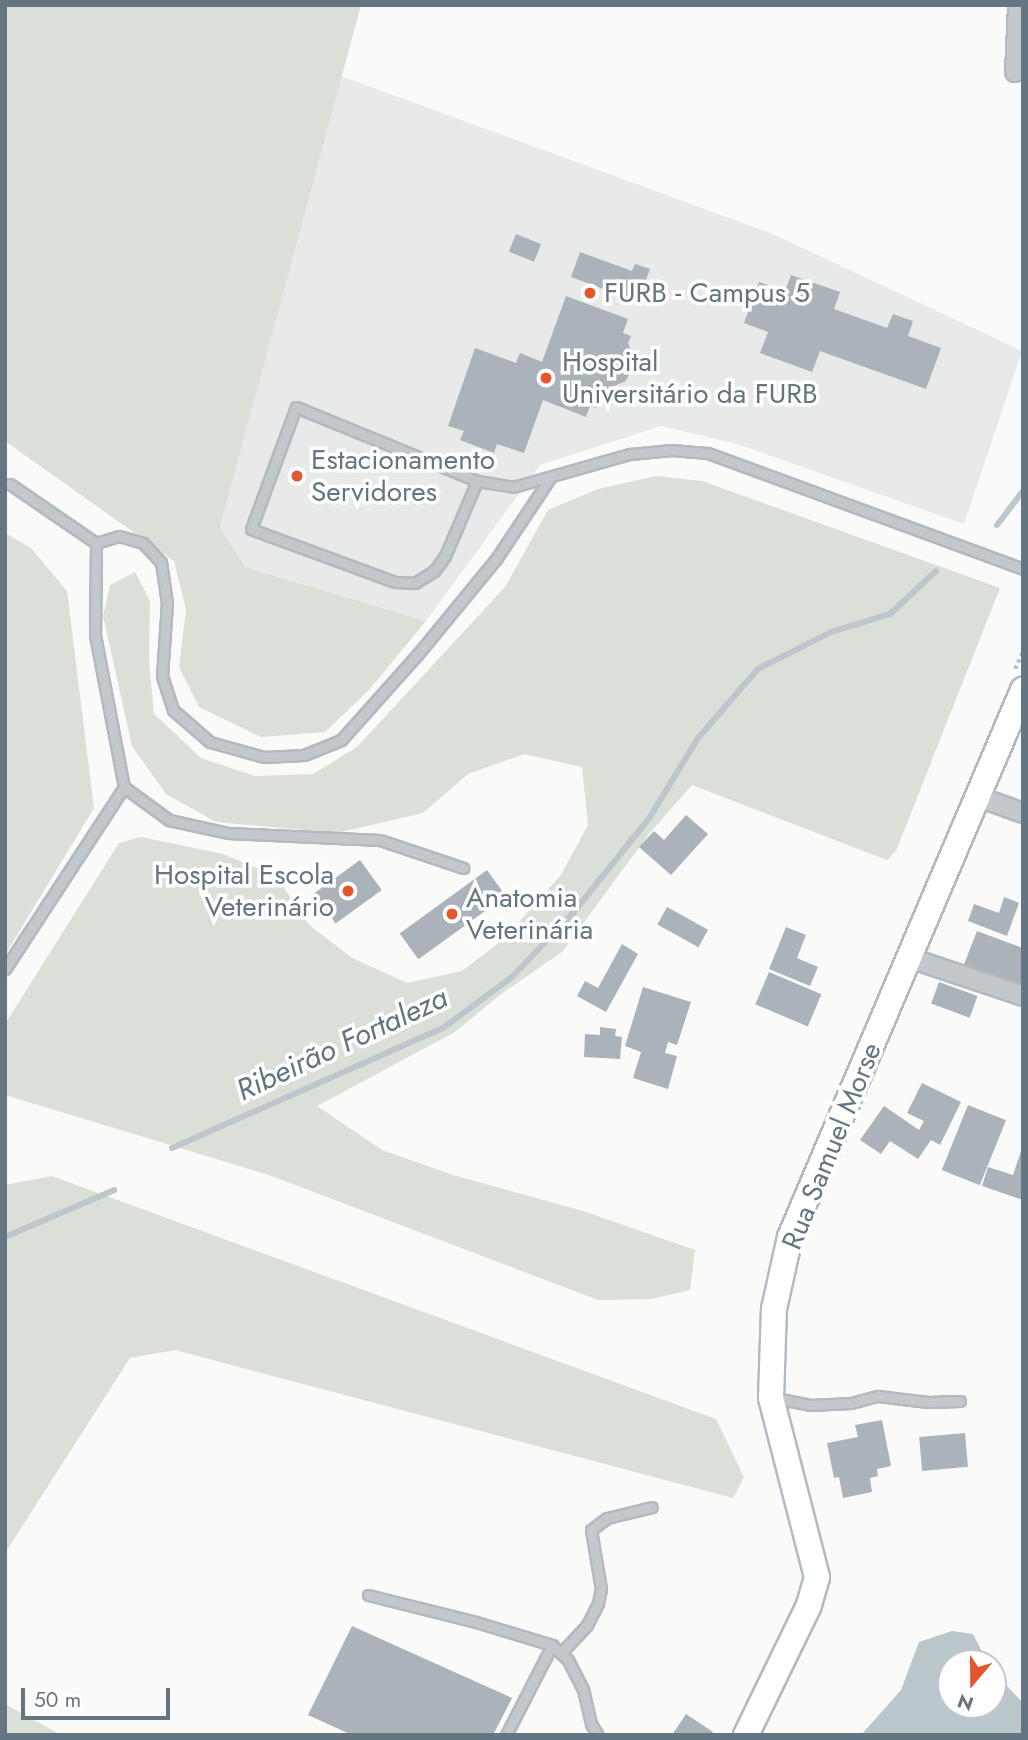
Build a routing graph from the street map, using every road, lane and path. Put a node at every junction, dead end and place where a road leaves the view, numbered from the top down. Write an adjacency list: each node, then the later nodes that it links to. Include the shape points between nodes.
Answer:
1 (1018, 5): 2 (street)
2 (1015, 72)
3 (550, 478): 4 (lane, via 513,487); 6 (lane, via 495,559 371,709 341,740 304,755 264,757 210,742 173,710 162,676 167,603 161,562 143,543 118,536); 7 (lane, via 630,454 708,453)
4 (477, 481): 4 (lane, via 296,407 251,529 394,582 415,583 434,571 445,556)
5 (10, 484): 6 (lane)
6 (96, 543): 9 (lane, via 95,635)
7 (1023, 569)
8 (1023, 690): 10 (street, Rua Samuel Morse)
9 (124, 787): 12 (lane, via 169,820 228,833 380,840); 14 (lane)
10 (976, 796): 11 (street); 13 (street, Rua Samuel Morse)
11 (1023, 813)
12 (463, 867)
13 (910, 958): 15 (street); 16 (street, Rua Samuel Morse, via 790,1237 774,1309)
14 (5, 969)
15 (1023, 996)
16 (771, 1398): 17 (lane, via 810,1405 878,1396); 24 (street, Rua Samuel Morse, via 817,1577 809,1605)
17 (960, 1401)
18 (652, 1507): 21 (lane, via 607,1518 591,1530 601,1589 598,1603)
19 (368, 1595): 20 (lane)
20 (552, 1645): 21 (lane); 22 (lane)
21 (561, 1653): 23 (lane, via 583,1689)
22 (506, 1735)
23 (597, 1735)
24 (746, 1735)

